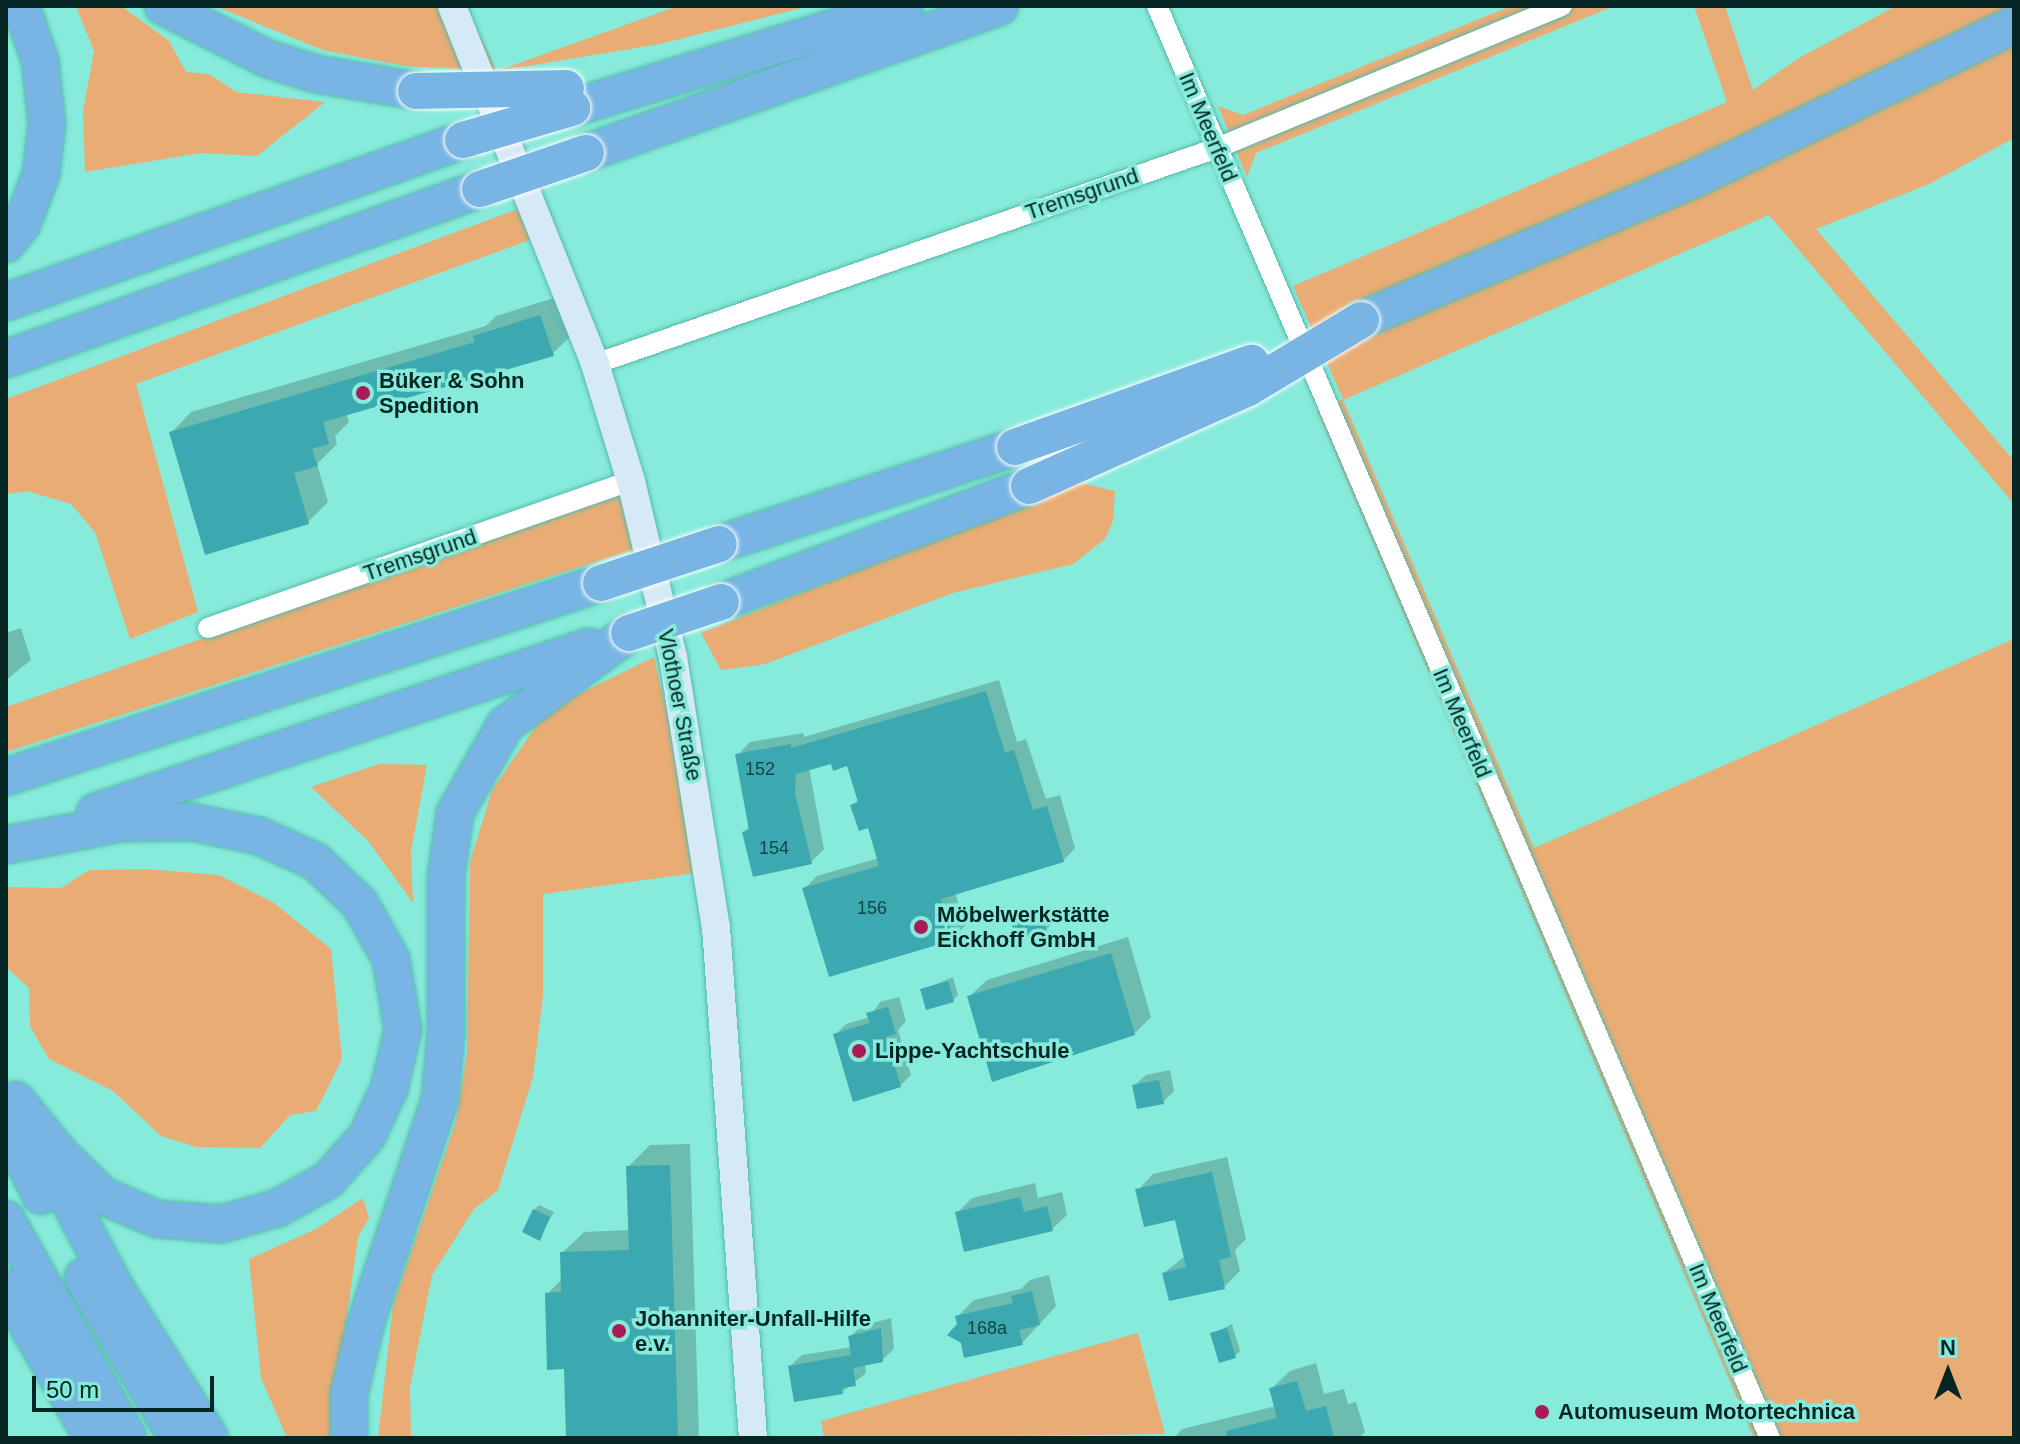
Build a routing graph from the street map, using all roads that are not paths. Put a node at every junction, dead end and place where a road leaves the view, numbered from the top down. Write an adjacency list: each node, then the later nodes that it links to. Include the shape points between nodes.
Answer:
1 (21, 6): 12 (highway, via 40,60 47,124 41,174 22,224)
2 (163, 6): 10 (highway, bridge, via 268,59 316,74 416,91)
3 (452, 6): 16 (main road, Vlothoer Straße, via 484,75)
4 (905, 6): 9 (highway)
5 (1000, 6): 9 (highway)
6 (1157, 6): 11 (street, Im Meerfeld)
7 (1562, 6): 11 (street, Tremsgrund)
8 (2014, 25): 14 (highway, via 1665,192)
9 (872, 34): 10 (highway, via 701,66); 15 (highway, bridge, via 586,153)
10 (569, 98): 13 (highway, bridge)
11 (1217, 148): 16 (street, Tremsgrund); 31 (street, Im Meerfeld)
12 (6, 244)
13 (6, 302)
14 (1361, 320): 19 (highway, bridge, via 1248,388 1029,486); 20 (highway, bridge, via 1015,447)
15 (6, 359)
16 (595, 364): 17 (main road, Vlothoer Straße)
17 (631, 481): 18 (street, Tremsgrund); 30 (main road, Vlothoer Straße, via 673,657 716,927)
18 (208, 628)
19 (629, 633): 21 (highway); 29 (highway, via 505,725 455,813 446,877 446,1033 440,1099 366,1322 349,1394)
20 (6, 777)
21 (6, 843): 22 (highway, via 121,823 192,822 259,836 315,861 360,904 391,959 403,1030 389,1089 367,1136 328,1180 278,1208 221,1224 157,1219 103,1196)
22 (9, 1102): 27 (highway, via 127,1360); 28 (highway, via 116,1289)
23 (6, 1219): 26 (highway)
24 (6, 1288): 25 (highway)
25 (93, 1438)
26 (128, 1438)
27 (177, 1438)
28 (210, 1438)
29 (349, 1438)
30 (753, 1438)
31 (1770, 1438)

